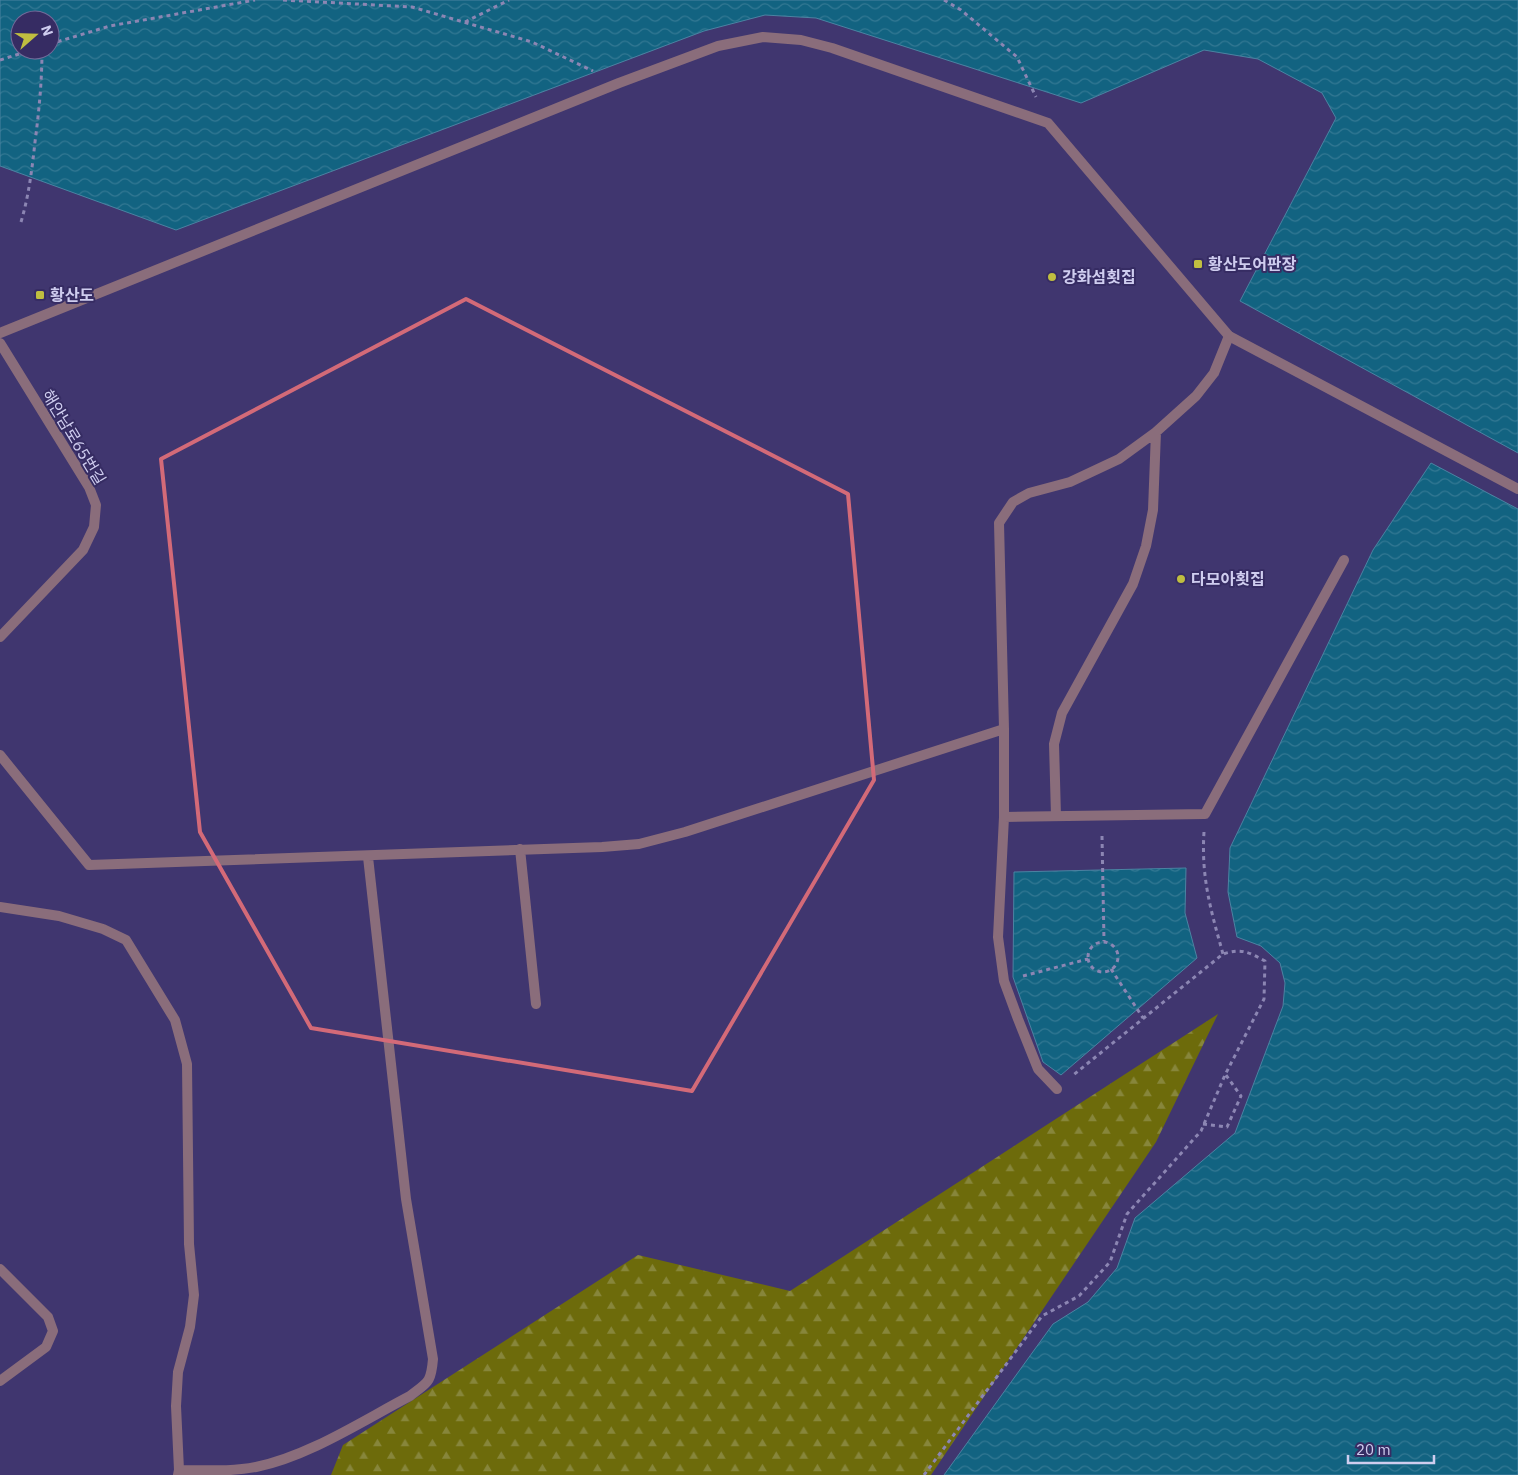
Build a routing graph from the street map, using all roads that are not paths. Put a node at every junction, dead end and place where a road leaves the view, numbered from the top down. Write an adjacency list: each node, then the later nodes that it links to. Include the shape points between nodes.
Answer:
1 (0, 332): 2 (street, via 619,83 718,46 763,37 801,40 832,48 1048,124)
2 (1229, 336): 4 (street, via 1214,373 1196,396); 5 (street)
3 (0, 343): 7 (street, 해안남로65번길, via 89,487 96,505 94,527 83,550)
4 (1156, 432): 8 (street, via 1119,459 1070,482 1029,493 1012,502 999,524); 10 (street, via 1153,510 1146,546 1133,584 1062,713 1054,744)
5 (1518, 489)
6 (1344, 560): 10 (street, via 1205,814)
7 (0, 638)
8 (1004, 729): 11 (street); 12 (street, via 639,844)
9 (0, 755): 13 (street, via 89,865)
10 (1056, 816): 11 (street)
11 (1004, 817): 16 (street, via 998,937 1004,981 1038,1069)
12 (520, 849): 13 (street); 15 (street)
13 (368, 856): 19 (street, via 406,1199 433,1359 431,1376 410,1396 305,1451 277,1462 230,1470)
14 (0, 907): 19 (street, via 59,916 104,929 126,940 175,1020 187,1064 194,1295 190,1327 178,1372)
15 (536, 1004)
16 (1056, 1089)
17 (0, 1269): 18 (street, via 48,1317 53,1331 46,1346)
18 (0, 1382)
19 (179, 1473)

